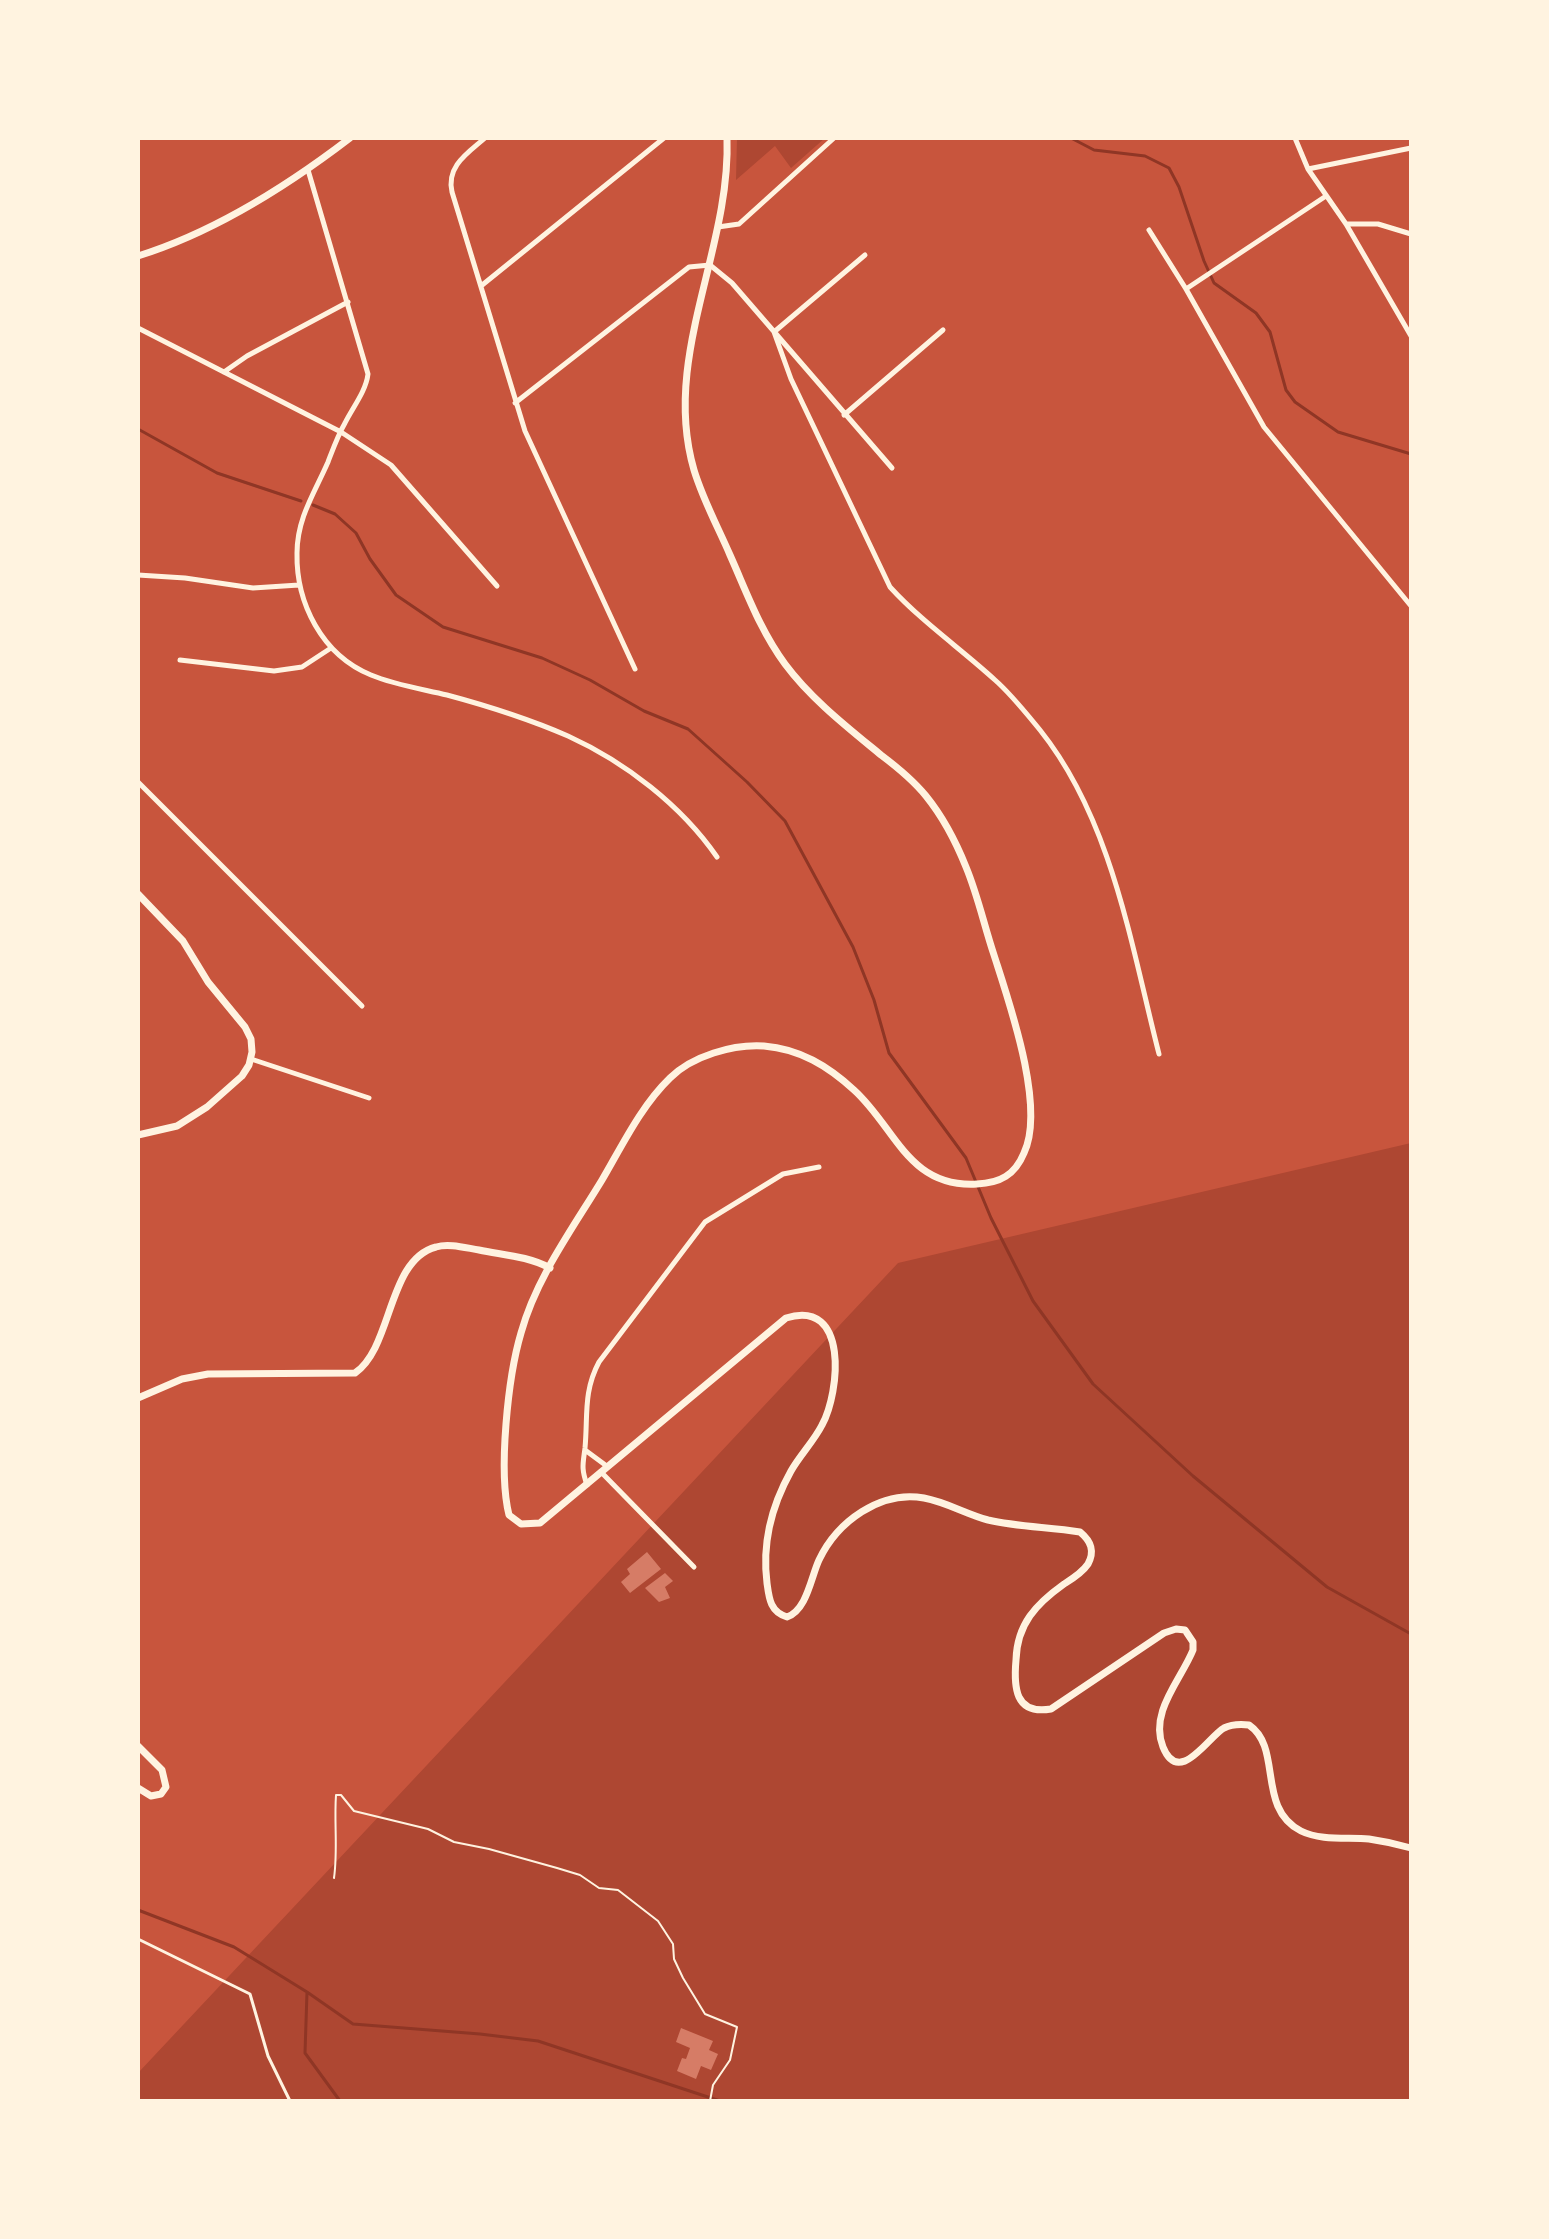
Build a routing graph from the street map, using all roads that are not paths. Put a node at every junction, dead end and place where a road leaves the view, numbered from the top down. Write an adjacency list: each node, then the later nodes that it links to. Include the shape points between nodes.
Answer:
1 (350, 138): 9 (street)
2 (485, 138): 18 (street, via 456,164 450,180)
3 (664, 138): 18 (street)
4 (727, 138): 12 (street)
5 (834, 138): 12 (street, via 739,224)
6 (1295, 138): 8 (street)
7 (1411, 148): 8 (street)
8 (1308, 169): 10 (street)
9 (308, 170): 16 (street, via 175,245); 20 (street)
10 (1326, 196): 11 (street); 19 (street)
11 (1346, 224): 14 (street, via 1378,224); 24 (street)
12 (718, 227): 17 (street)
13 (1149, 230): 19 (street)
14 (1411, 234)
15 (865, 255): 23 (street)
16 (138, 256)
17 (710, 265): 23 (street); 26 (street, via 689,267); 46 (street, via 684,395 689,446 705,500 755,617 786,665 828,710 918,786 951,834 977,898 1024,1064 1030,1135 1017,1165 1000,1181 949,1183 921,1169 856,1091 812,1057 762,1046 709,1053 669,1078 639,1118)
18 (480, 286): 26 (street)
19 (1186, 289): 33 (street, via 1264,427)
20 (348, 302): 25 (street); 28 (street, via 368,374)
21 (138, 328): 25 (street)
22 (943, 330): 27 (street)
23 (774, 332): 27 (street); 41 (street, via 890,587 997,681 1041,732 1078,791 1109,863)
24 (1411, 336)
25 (224, 372): 28 (street)
26 (515, 403): 36 (street)
27 (844, 415): 29 (street)
28 (341, 432): 31 (street, via 303,516 297,540); 32 (street, via 391,465)
29 (892, 468)
30 (138, 575): 31 (street, via 253,588)
31 (299, 585): 34 (street, via 310,616)
32 (497, 586)
33 (1411, 606)
34 (331, 648): 35 (street, via 302,667 274,671); 38 (street, via 374,676 491,707 585,744 668,803)
35 (180, 660)
36 (635, 669)
37 (138, 782): 40 (street)
38 (717, 857)
39 (138, 894): 42 (street, via 177,932 245,1027)
40 (362, 1006)
41 (1159, 1054)
42 (251, 1059): 43 (street); 44 (street, via 242,1076 187,1121)
43 (369, 1098)
44 (138, 1135)
45 (819, 1167): 48 (street, via 783,1174 705,1222 691,1238 590,1379)
46 (550, 1268): 47 (street, via 523,1257 431,1248 399,1287 376,1344 355,1373 208,1374); 50 (street, via 516,1353 504,1463 509,1515 521,1524 540,1523)
47 (138, 1398)
48 (585, 1450): 49 (street); 50 (street)
49 (605, 1470): 50 (street); 51 (street); 54 (street, via 786,1318 815,1317 826,1325 832,1344 833,1387 822,1425 791,1471 771,1519 766,1572 776,1612 787,1617 797,1611 836,1533 866,1509 889,1499 920,1497 990,1520 1080,1532 1092,1548 1087,1565 1039,1603 1018,1636 1016,1682 1025,1705 1051,1709 1164,1633 1181,1628 1189,1634 1193,1650 1159,1721 1169,1758 1184,1762 1224,1728 1249,1725 1261,1740 1278,1807 1293,1827 1305,1834)
50 (587, 1486)
51 (694, 1567)
52 (138, 1746): 53 (street, via 162,1770 166,1787 151,1796)
53 (138, 1788)
54 (1411, 1848)
55 (138, 1939): 56 (lane, via 250,1994 268,2056)
56 (290, 2101)

